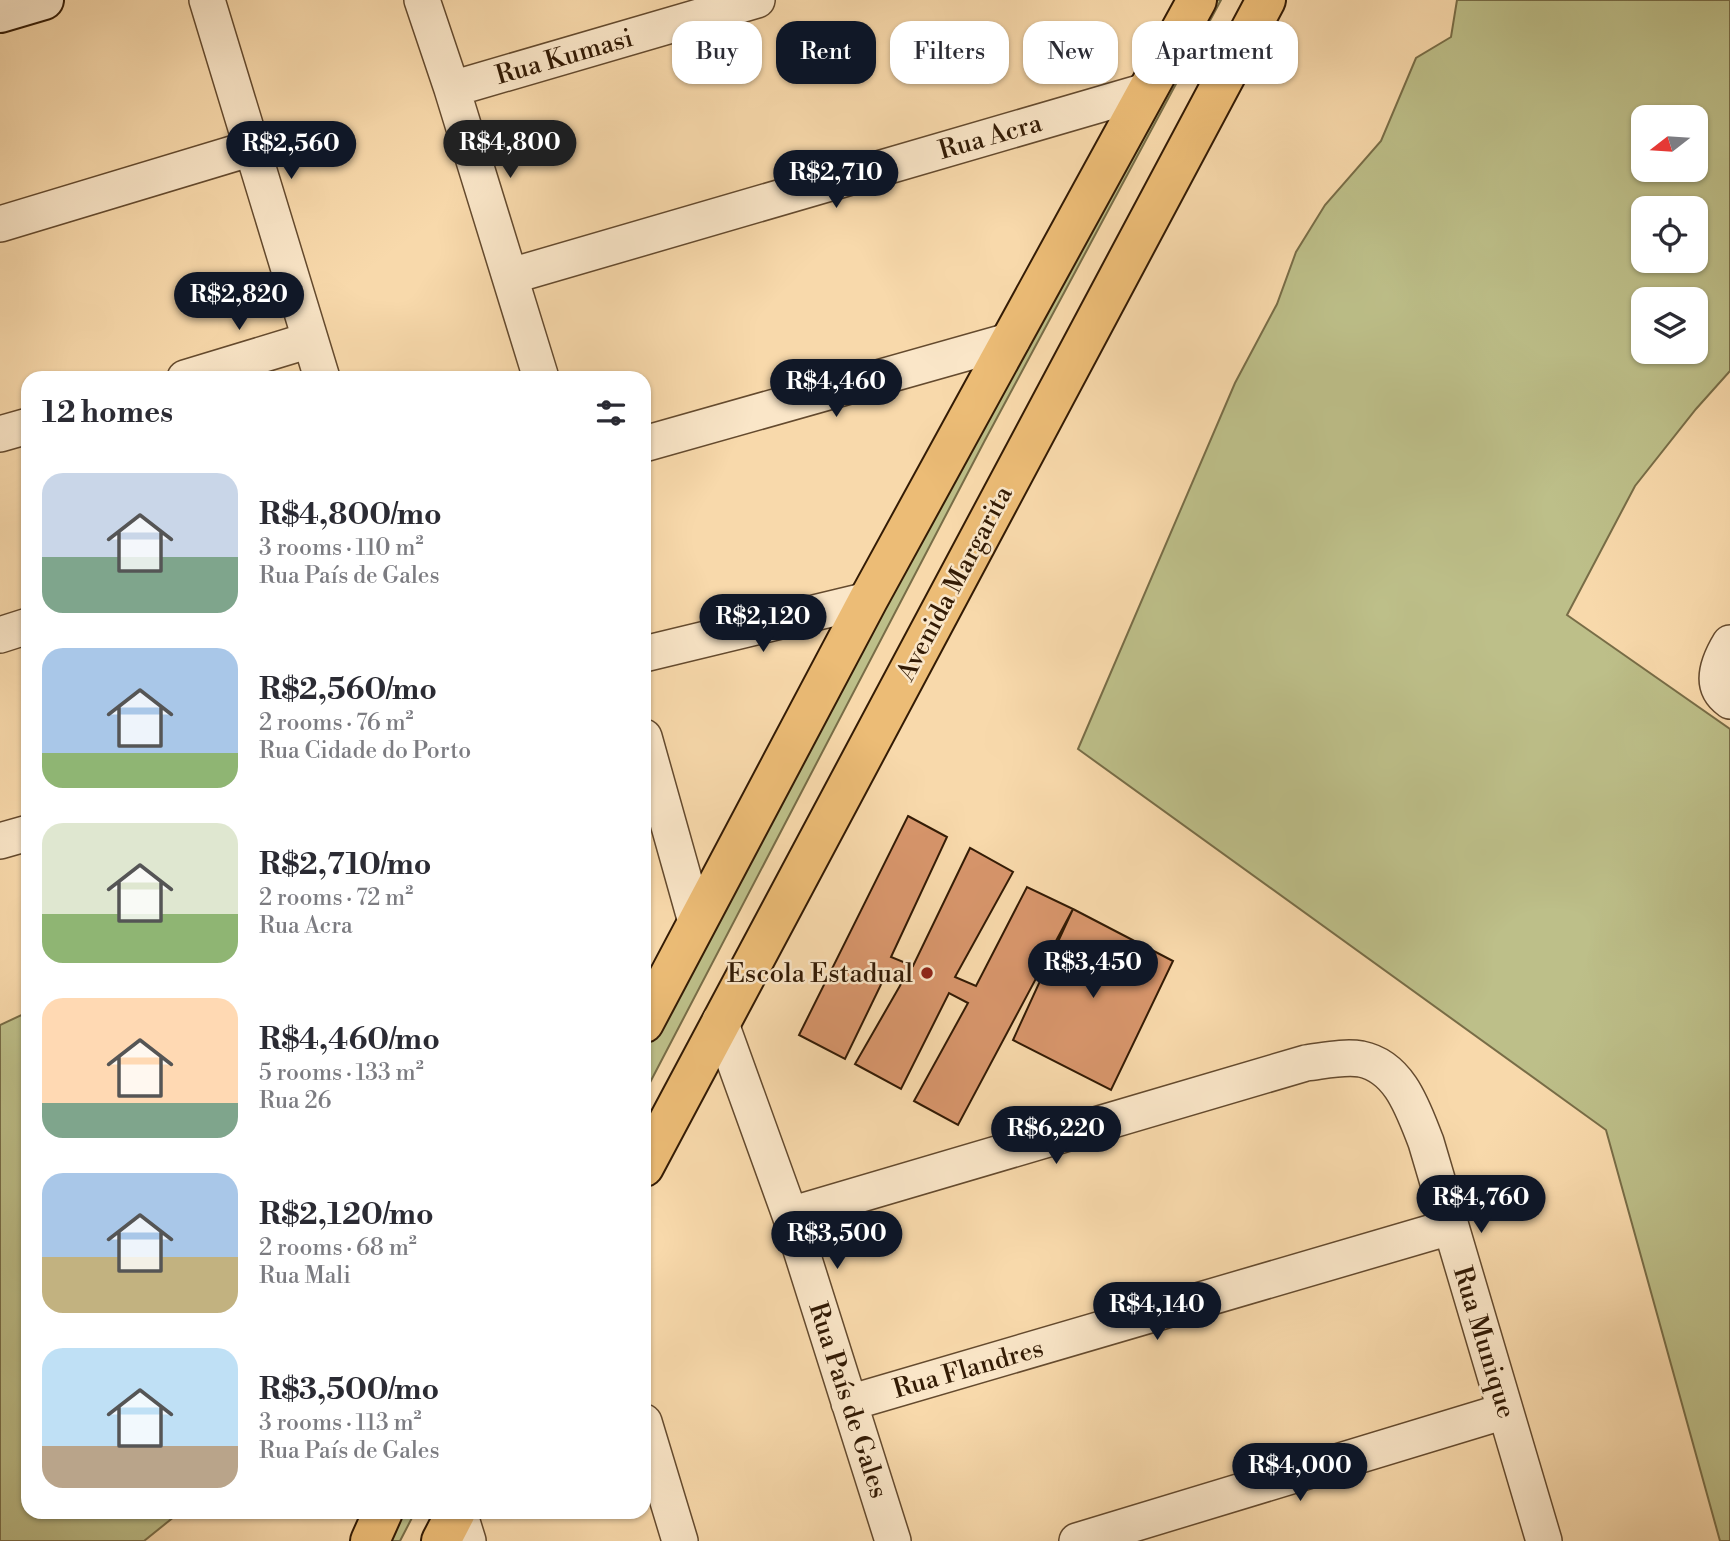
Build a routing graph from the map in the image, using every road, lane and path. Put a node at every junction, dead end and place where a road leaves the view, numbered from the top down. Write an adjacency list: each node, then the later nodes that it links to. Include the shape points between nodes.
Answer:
1 (44, 0): 7 (street)
2 (207, 0): 10 (street)
3 (422, 0): 8 (street)
4 (757, 0): 8 (street, Rua Kumasi)
5 (1197, 0): 9 (main road)
6 (1266, 0): 32 (main road, Avenida Margarita)
7 (0, 13)
8 (452, 89): 12 (street)
9 (1146, 91): 12 (street, Rua Acra); 14 (main road)
10 (252, 148): 11 (street); 13 (street)
11 (0, 224)
12 (511, 276): 17 (street)
13 (310, 340): 15 (street); 16 (street)
14 (1012, 340): 20 (street); 21 (main road)
15 (208, 371)
16 (320, 371)
17 (539, 371)
18 (21, 428): 19 (street)
19 (0, 434)
20 (651, 442)
21 (868, 600): 25 (street); 30 (main road)
22 (21, 628): 23 (street)
23 (0, 635)
24 (1730, 643): 26 (street, via 1716,680)
25 (651, 652)
26 (1728, 699)
27 (651, 762): 30 (street)
28 (21, 835): 29 (street)
29 (0, 841)
30 (696, 922): 31 (main road)
31 (651, 1009)
32 (720, 1021): 33 (main road, Avenida Margarita); 34 (street, Rua País de Gales)
33 (651, 1154)
34 (790, 1216): 35 (street, Rua Munique, via 1306,1063 1360,1059 1384,1067 1409,1097); 36 (street, Rua País de Gales)
35 (1450, 1227): 36 (street, Rua Flandres); 37 (street, Rua Munique)
36 (849, 1403): 46 (street, Rua País de Gales)
37 (1506, 1410): 47 (street); 48 (street, Rua Munique)
38 (651, 1445): 45 (street)
39 (380, 1519): 42 (main road)
40 (454, 1519): 43 (main road)
41 (460, 1519): 44 (street)
42 (370, 1541)
43 (441, 1541)
44 (468, 1541)
45 (680, 1541)
46 (893, 1541)
47 (1077, 1541)
48 (1544, 1541)

